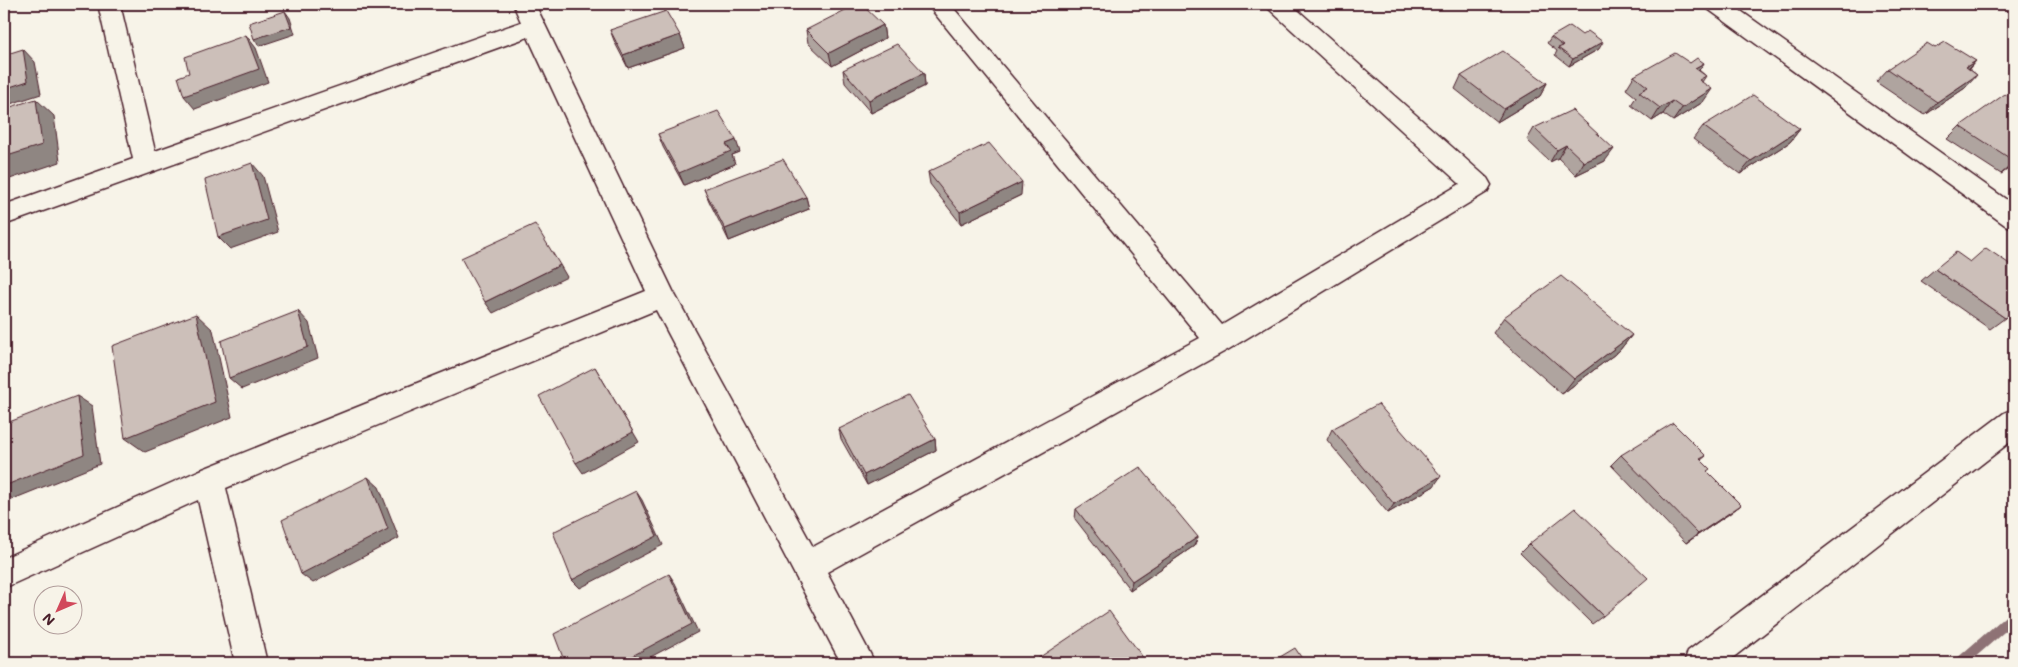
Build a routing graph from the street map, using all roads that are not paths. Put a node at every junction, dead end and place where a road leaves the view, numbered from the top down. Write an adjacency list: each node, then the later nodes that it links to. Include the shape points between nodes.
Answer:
1 (109, 4): 7 (street)
2 (524, 4): 6 (street)
3 (938, 4): 11 (street)
4 (1277, 4): 11 (street, via 1478,185)
5 (1716, 4): 9 (street)
6 (535, 26): 7 (street); 10 (street)
7 (146, 164): 8 (street)
8 (4, 215)
9 (2014, 218)
10 (662, 296): 13 (street); 14 (street)
11 (1219, 341): 14 (street)
12 (2014, 422): 18 (street)
13 (209, 482): 15 (street); 16 (street)
14 (807, 567): 17 (street)
15 (4, 573)
16 (251, 663)
17 (859, 663)
18 (1700, 663)

